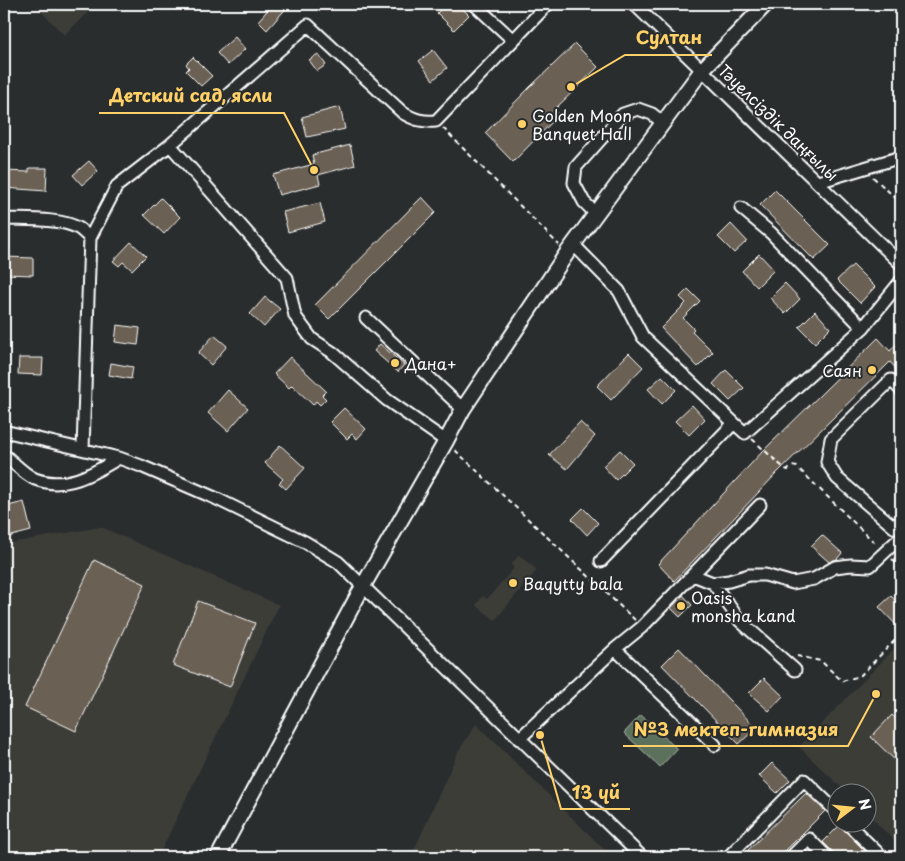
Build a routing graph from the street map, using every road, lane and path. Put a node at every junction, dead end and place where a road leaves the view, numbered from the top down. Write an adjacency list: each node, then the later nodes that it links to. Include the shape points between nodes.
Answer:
1 (474, 4): 5 (street)
2 (548, 4): 5 (street)
3 (634, 4): 6 (street, Тәуелсіздік даңғылы)
4 (766, 4): 6 (main road)
5 (513, 40): 7 (street)
6 (702, 70): 8 (main road); 12 (street, Тәуелсіздік даңғылы)
7 (436, 120): 9 (street, via 415,120 403,113 308,25); 18 (path)
8 (663, 123): 15 (main road); 15 (street, via 638,109 623,114 576,167 574,183 584,202)
9 (170, 145): 17 (street, via 117,186); 28 (street, via 287,278 296,316 312,339 332,352 387,400)
10 (901, 157): 11 (street)
11 (864, 168): 12 (street); 13 (path)
12 (818, 182): 19 (street, Тәуелсіздік даңғылы)
13 (901, 203)
14 (741, 208): 22 (street, via 771,233)
15 (596, 214): 18 (main road)
16 (4, 219): 17 (street, via 72,225)
17 (90, 238): 29 (street)
18 (570, 249): 24 (main road); 25 (street, via 619,291 643,337)
19 (901, 264)
20 (901, 281): 22 (street)
21 (366, 318): 24 (street)
22 (863, 328): 27 (street)
23 (901, 390): 33 (street, via 891,380 831,439 827,462 836,478 894,527)
24 (463, 409): 28 (main road)
25 (734, 422): 27 (street); 36 (street)
26 (4, 431): 29 (street)
27 (745, 433): 35 (path, via 785,470 792,466 797,468)
28 (446, 441): 40 (main road); 41 (path)
29 (83, 450): 31 (street)
30 (4, 455): 31 (street, via 34,479 62,483 74,482)
31 (119, 458): 40 (street, via 215,498 304,542 338,562)
32 (760, 505): 38 (street)
33 (901, 521)
34 (901, 539): 35 (street)
35 (884, 552): 37 (path); 39 (street, via 870,566 835,566 814,579 792,583 765,575)
36 (601, 561)
37 (901, 568)
38 (693, 576): 39 (street); 41 (street)
39 (713, 583): 45 (street, via 740,620)
40 (363, 586): 46 (street); 50 (main road)
41 (642, 627): 43 (street)
42 (901, 634): 44 (path, via 860,676 842,681 821,661)
43 (615, 649): 46 (street); 47 (street)
44 (796, 656)
45 (795, 670)
46 (519, 738): 51 (street)
47 (716, 745)
48 (828, 803): 52 (street, via 804,780)
49 (858, 834): 55 (street)
50 (218, 857)
51 (642, 857)
52 (728, 857)
53 (791, 857): 54 (street, via 809,839)
54 (827, 857)
55 (882, 857)

